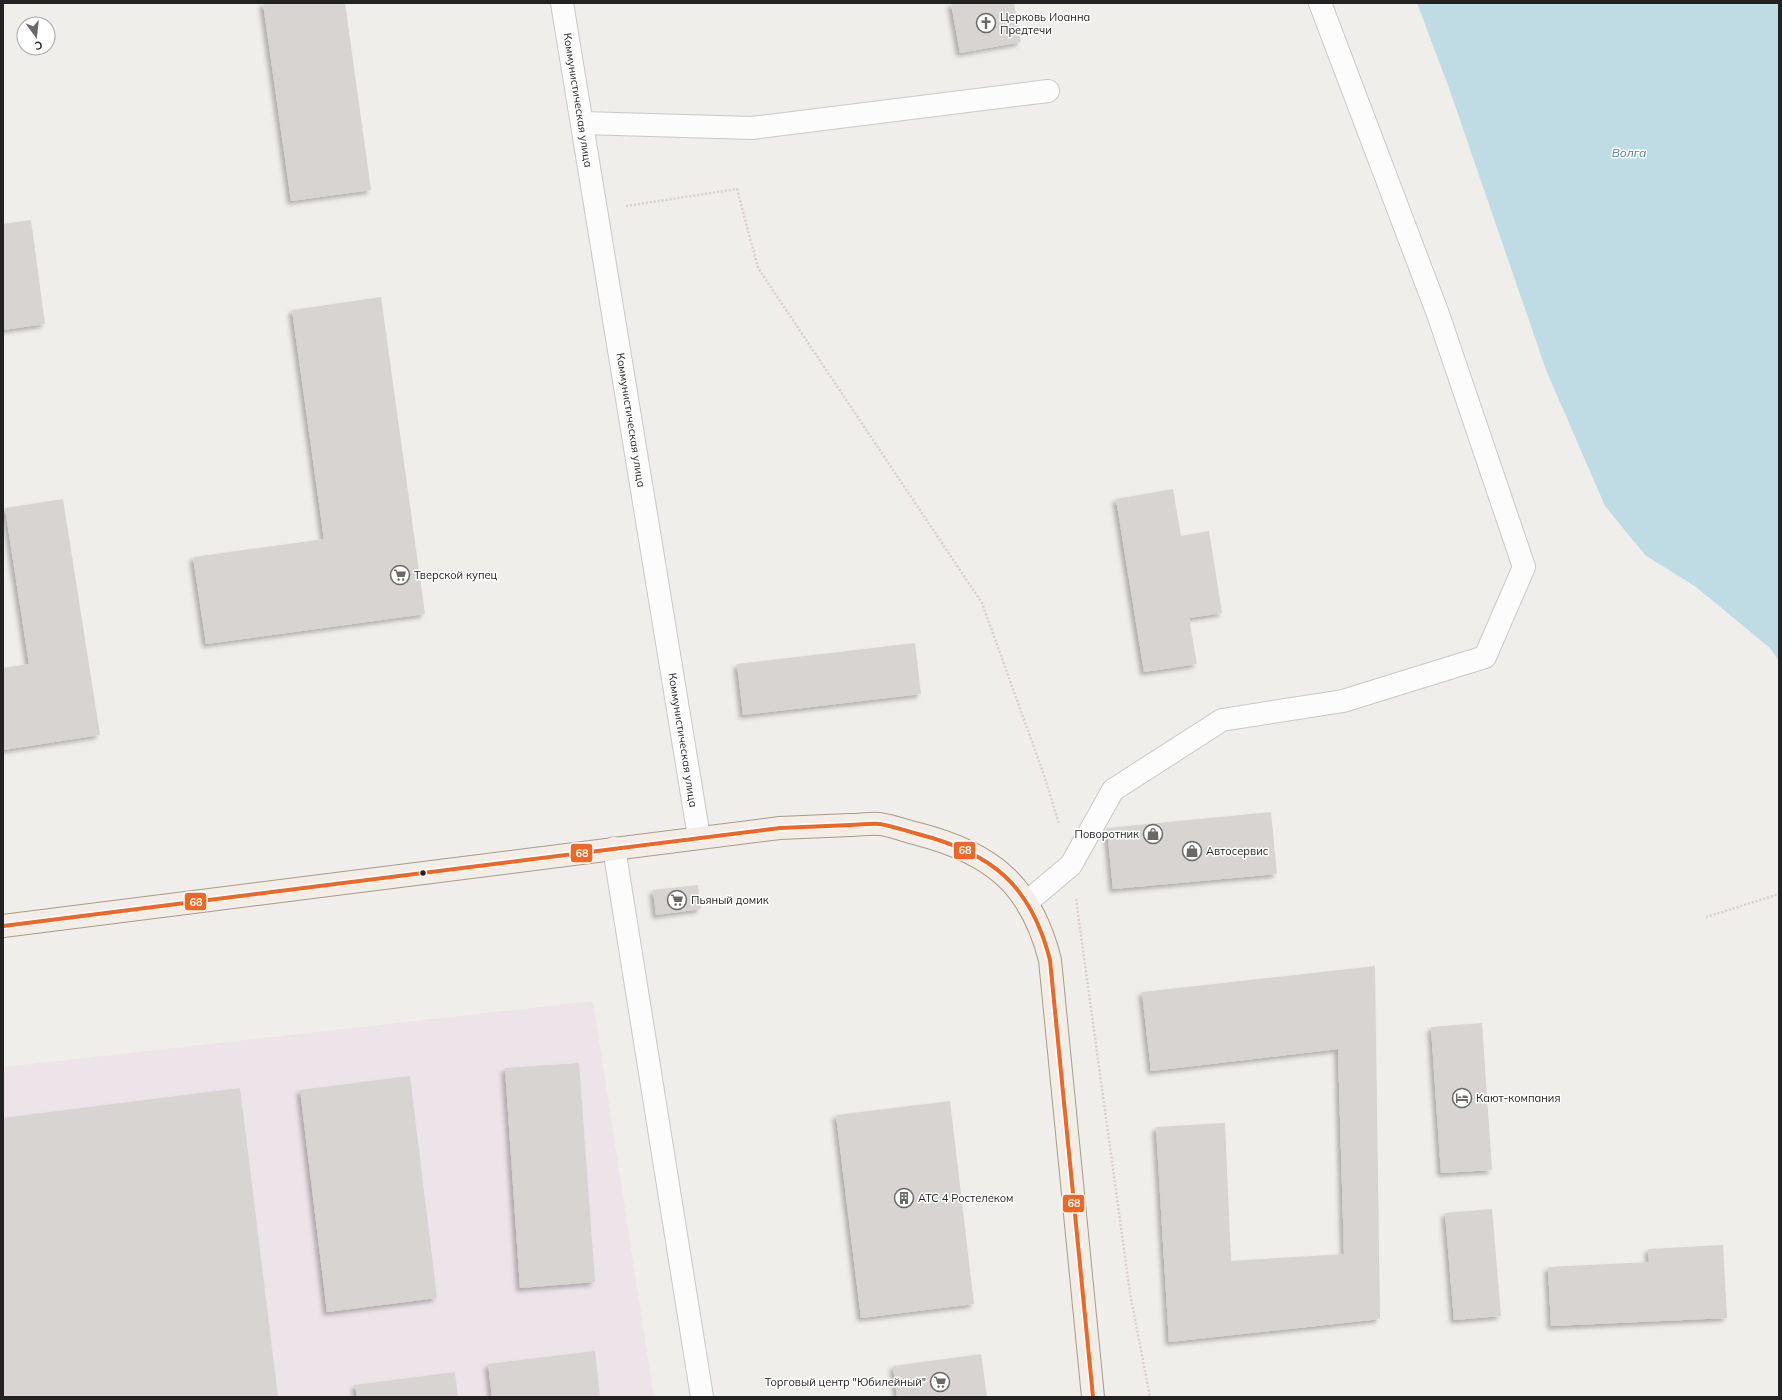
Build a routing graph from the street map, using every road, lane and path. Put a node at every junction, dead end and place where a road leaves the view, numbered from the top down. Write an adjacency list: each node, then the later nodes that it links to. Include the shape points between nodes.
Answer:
1 (562, 3): 4 (street, Коммунистическая улица)
2 (1320, 3): 8 (street, via 1438,314 1524,568 1485,657 1343,702 1222,720 1113,790)
3 (1048, 91): 4 (street, via 752,128)
4 (582, 123): 5 (street, Коммунистическая улица)
5 (596, 210): 6 (street, Коммунистическая улица); 8 (path, via 737,189 758,268 982,603 1045,778)
6 (699, 837): 7 (main road); 10 (main road, via 780,828 880,824 965,848 1000,872)
7 (614, 848): 12 (main road); 13 (street)
8 (1071, 865): 10 (street); 15 (path, via 1130,1293)
9 (1779, 894): 11 (path)
10 (1026, 902): 14 (main road, via 1042,933 1050,960)
11 (1706, 917)
12 (3, 926)
13 (702, 1397)
14 (1094, 1397)
15 (1150, 1397)

